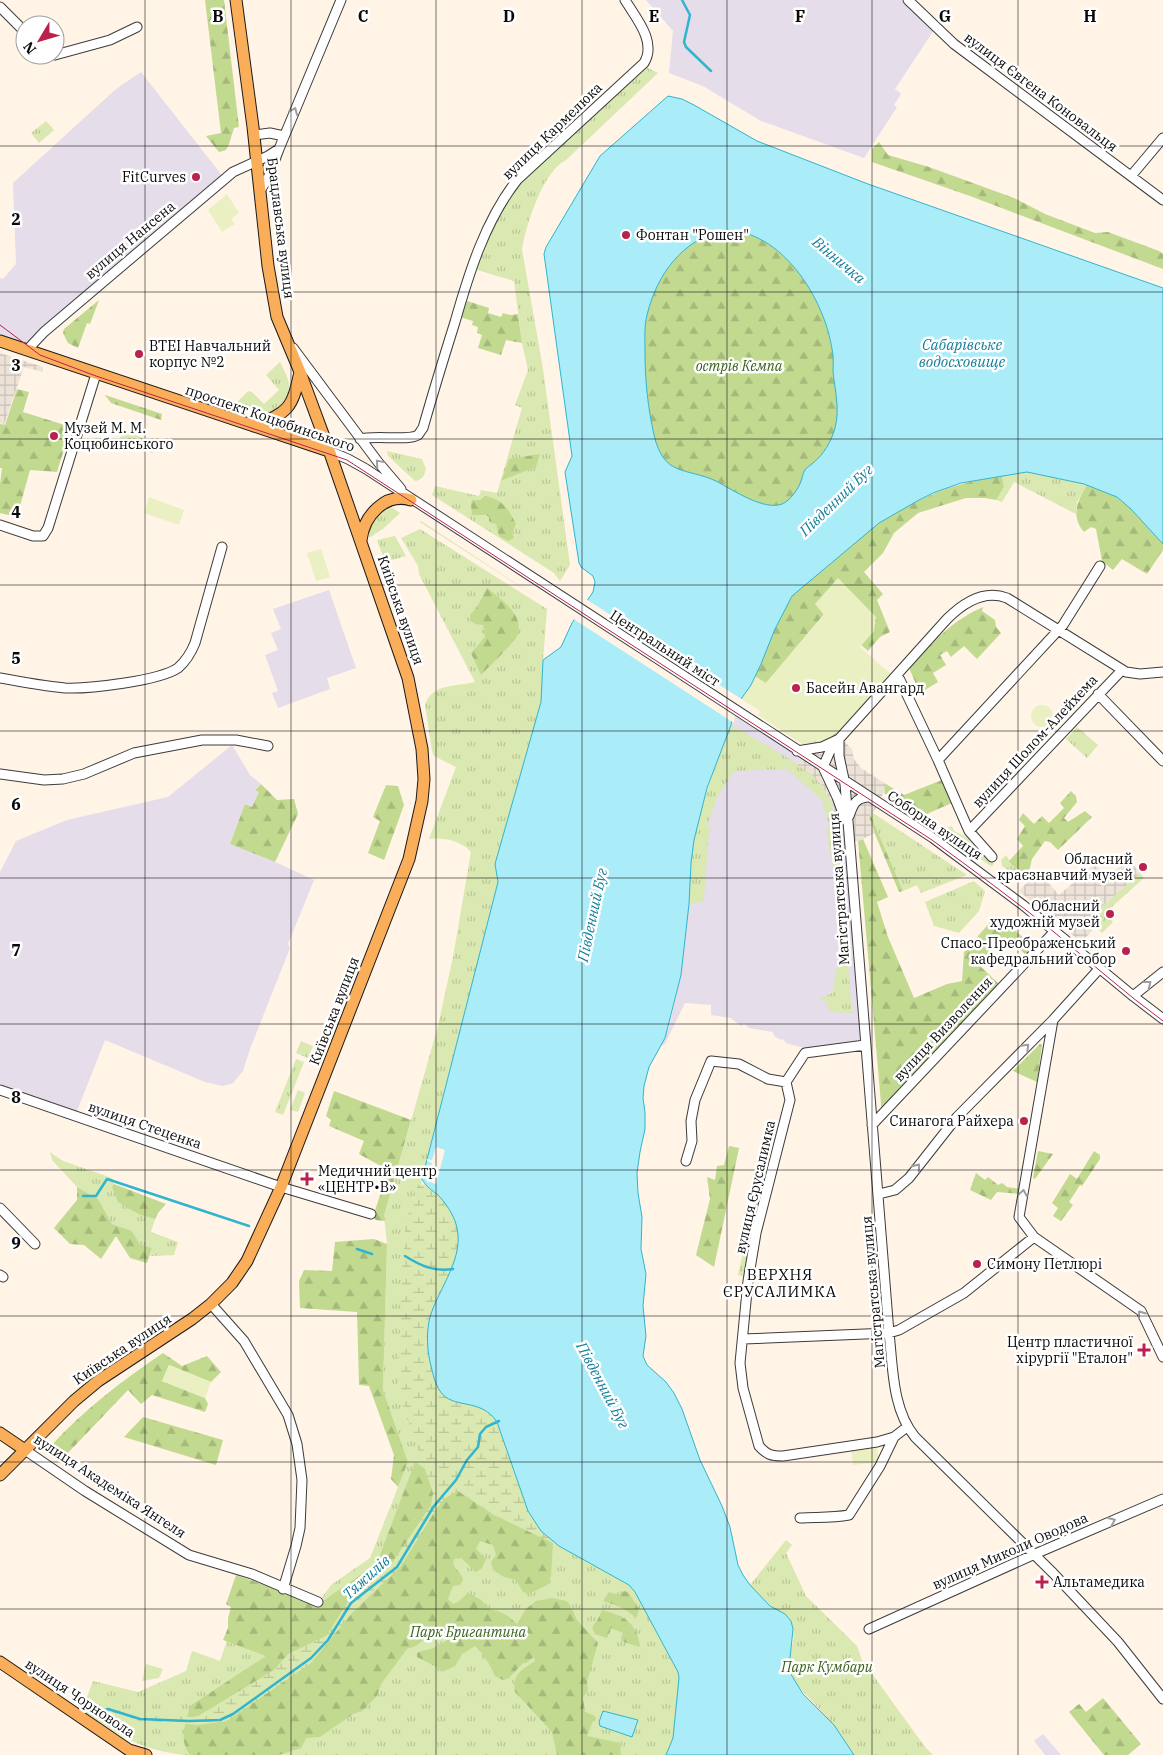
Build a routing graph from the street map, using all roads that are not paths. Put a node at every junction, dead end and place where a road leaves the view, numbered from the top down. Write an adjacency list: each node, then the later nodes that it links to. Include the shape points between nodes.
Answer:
1 (236, 0): 9 (main road, Брацлавська вулиця)
2 (341, 0): 10 (street, one-way to 2)
3 (625, 0): 23 (street, вулиця Кармелюка, via 647,38 648,57 504,196 468,279 423,428 417,436)
4 (908, 0): 14 (street, вулиця Євгена Коновальця, via 954,44)
5 (0, 6): 6 (street)
6 (15, 22)
7 (137, 27): 8 (street, via 110,40)
8 (65, 51)
9 (254, 135): 10 (street, via 270,133); 13 (main road, Брацлавська вулиця)
10 (284, 136): 12 (street)
11 (1163, 138): 14 (street)
12 (279, 148): 13 (street, вулиця Нансена); 15 (street)
13 (257, 161): 15 (main road, Брацлавська вулиця); 19 (street, вулиця Нансена, via 233,172 48,328)
14 (1131, 176): 16 (street, вулиця Євгена Коновальця)
15 (260, 191): 17 (main road, Брацлавська вулиця, via 277,317)
16 (1163, 200)
17 (287, 340): 20 (main road, Брацлавська вулиця); 23 (street)
18 (0, 341): 19 (main road, проспект Коцюбинського)
19 (28, 349): 21 (main road, проспект Коцюбинського)
20 (300, 372): 22 (main road, via 296,393 286,410); 24 (main road, Брацлавська вулиця)
21 (96, 374): 22 (main road, проспект Коцюбинського); 26 (street, via 43,536)
22 (254, 426): 24 (main road, проспект Коцюбинського)
23 (360, 439): 25 (street, one-way to 23)
24 (329, 451): 25 (street, проспект Коцюбинського, via 348,459); 27 (main road, Київська вулиця)
25 (411, 500): 27 (main road, via 396,498 379,507 366,522); 30 (street, проспект Коцюбинського)
26 (0, 525)
27 (361, 542): 61 (main road, Київська вулиця, via 408,678 422,749 422,801 409,859)
28 (222, 547): 35 (street, via 192,652 176,669 143,679 93,687 66,688)
29 (1100, 566): 31 (street)
30 (561, 597): 37 (street, Центральний міст)
31 (1058, 630): 32 (street); 34 (street, via 1007,598 982,596 946,618); 41 (street)
32 (1122, 670): 33 (street, via 1131,674); 36 (street, вулиця Шолом-Алейхема)
33 (1163, 672)
34 (896, 676): 38 (street); 41 (street, Соборна вулиця)
35 (0, 678)
36 (1098, 694): 42 (street); 48 (street, вулиця Шолом-Алейхема)
37 (753, 722): 40 (street, Соборна вулиця)
38 (839, 739): 40 (street); 43 (street); 45 (street, Магістратська вулиця)
39 (268, 746): 44 (street, via 236,740 202,740 134,753 84,774 63,779 44,780)
40 (798, 751): 43 (street, Соборна вулиця)
41 (938, 760): 48 (street, Соборна вулиця)
42 (1163, 761)
43 (823, 767): 45 (street, Соборна вулиця); 47 (street)
44 (0, 774)
45 (844, 781): 46 (street, Соборна вулиця); 47 (street, Магістратська вулиця)
46 (868, 797): 47 (street, via 854,803); 50 (street, Соборна вулиця, via 933,838)
47 (847, 822): 56 (street, Магістратська вулиця)
48 (969, 831): 49 (street, Соборна вулиця)
49 (992, 857)
50 (1055, 930): 51 (street, Соборна вулиця); 59 (street, вулиця Визволення)
51 (1099, 969): 53 (street, Соборна вулиця); 55 (street)
52 (1163, 972): 53 (street, one-way to 52)
53 (1133, 996): 54 (street, Соборна вулиця)
54 (1163, 1019)
55 (1053, 1020): 62 (street, one-way to 55, via 902,1185 956,1116); 65 (street, one-way to 55, via 1019,1217)
56 (865, 1045): 57 (street, via 805,1053); 59 (street, Магістратська вулиця)
57 (786, 1082): 60 (street, via 768,1079 739,1064 711,1061 695,1100 692,1141); 69 (street, вулиця Єрусалимка, via 790,1100 756,1233)
58 (0, 1090): 61 (street, вулиця Стеценка)
59 (872, 1125): 62 (street, Магістратська вулиця)
60 (686, 1161)
61 (281, 1187): 64 (street, вулиця Стеценка); 67 (main road, Київська вулиця, via 246,1261 232,1283)
62 (879, 1194): 68 (street, Магістратська вулиця)
63 (0, 1208): 66 (street)
64 (371, 1214)
65 (1034, 1236): 68 (street, via 964,1293 899,1330); 70 (street, one-way to 65, via 1141,1311)
66 (35, 1244)
67 (211, 1304): 74 (main road, Київська вулиця, via 98,1381); 79 (street, via 244,1341 288,1415 297,1444 302,1480 300,1528)
68 (889, 1332): 69 (street); 71 (street, Магістратська вулиця, via 897,1400)
69 (743, 1339): 73 (street, вулиця Єрусалимка, via 740,1363 743,1388 759,1446 764,1452 783,1456)
70 (1163, 1357)
71 (907, 1427): 73 (street, вулиця Єрусалимка); 78 (street, Магістратська вулиця)
72 (0, 1433): 74 (main road, вулиця Академіка Янгеля)
73 (894, 1437): 77 (street, via 849,1515 831,1519 824,1516)
74 (25, 1450): 75 (main road, Київська вулиця); 79 (street, вулиця Академіка Янгеля, via 189,1555 252,1574)
75 (0, 1475)
76 (1163, 1499): 78 (street, вулиця Миколи Оводова, one-way to 76)
77 (800, 1518)
78 (1035, 1554): 81 (street, вулиця Миколи Оводова); 83 (street, Магістратська вулиця, via 1118,1642)
79 (283, 1589): 80 (street, вулиця Академіка Янгеля)
80 (318, 1602)
81 (869, 1628)
82 (0, 1662): 84 (main road, вулиця Чорновола)
83 (1163, 1699)
84 (126, 1752): 85 (main road, вулиця Чорновола)
85 (146, 1755)

